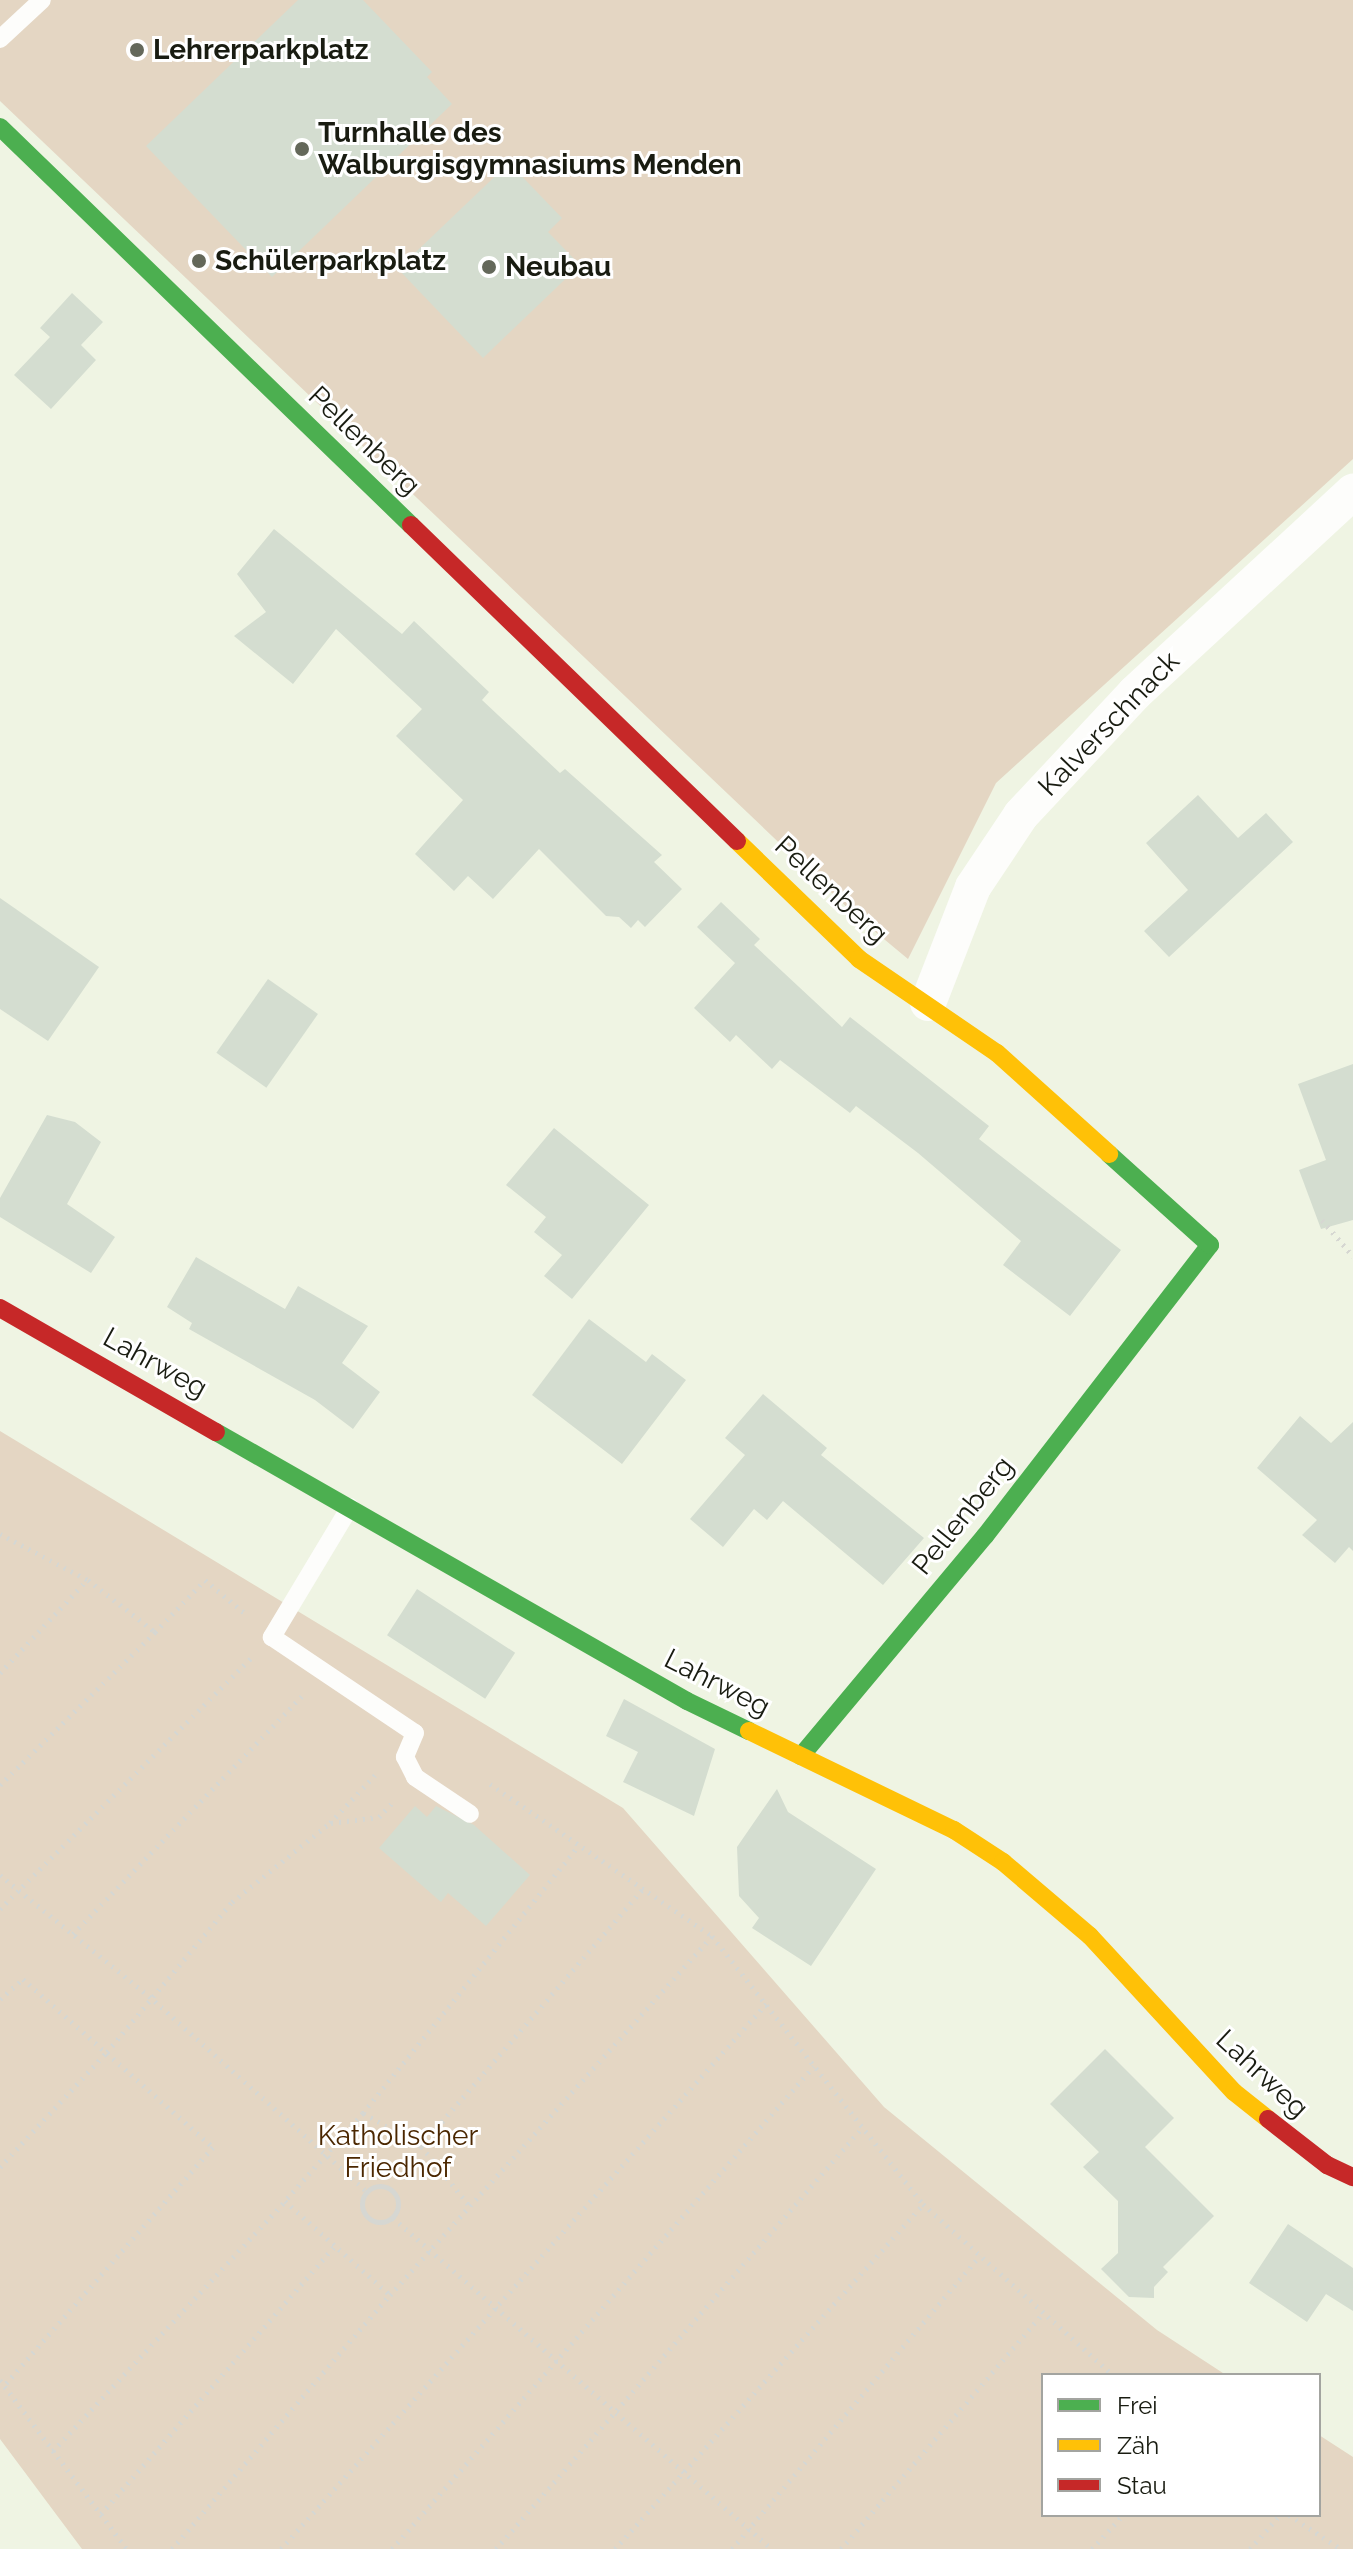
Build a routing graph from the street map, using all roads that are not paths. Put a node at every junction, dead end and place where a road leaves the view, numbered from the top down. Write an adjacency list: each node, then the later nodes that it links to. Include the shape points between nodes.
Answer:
1 (42, 0): 2 (lane)
2 (0, 39)
3 (0, 127): 5 (street, Pellenberg, via 859,959)
4 (1353, 492): 5 (street, Kalverschnack, via 1135,693 1021,815 973,887)
5 (928, 1003): 8 (street, Pellenberg, via 997,1053 1210,1245 985,1536)
6 (0, 1308): 7 (street, Lahrweg)
7 (350, 1507): 8 (street, Lahrweg, via 687,1701); 9 (lane, via 272,1637 415,1733 405,1757 415,1777)
8 (801, 1756): 10 (street, Lahrweg, via 954,1830 1003,1862 1090,1936 1234,2092 1327,2165)
9 (470, 1814)
10 (1353, 2177)

